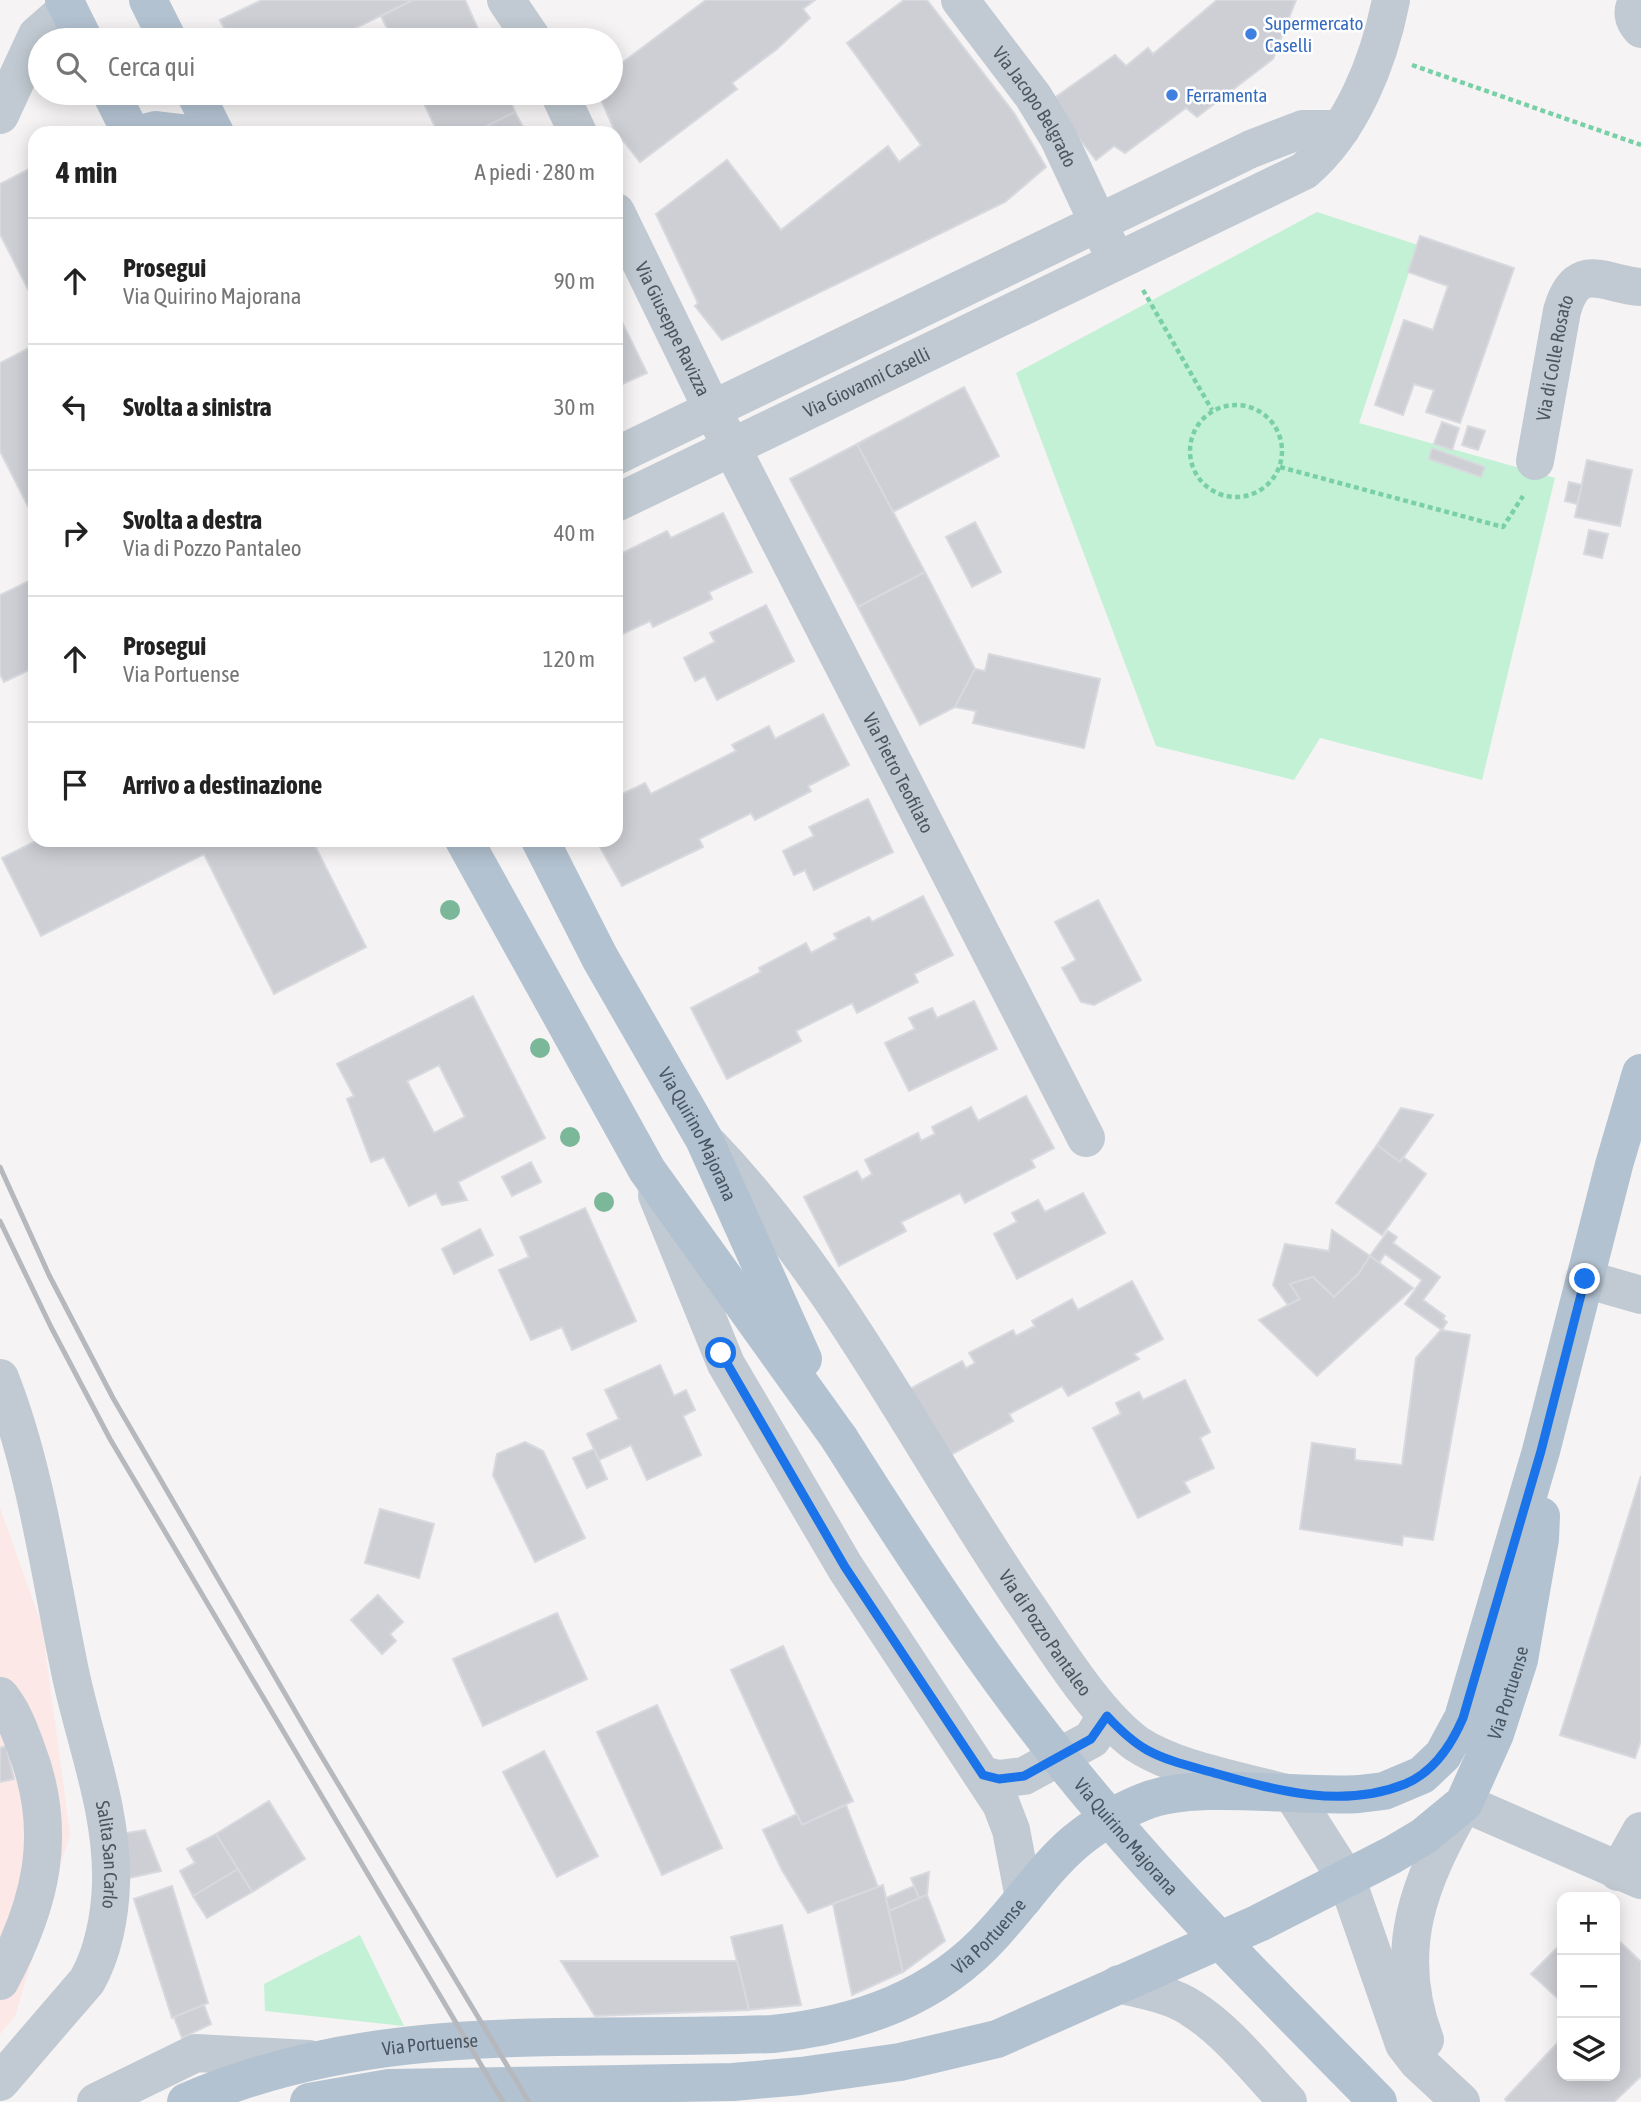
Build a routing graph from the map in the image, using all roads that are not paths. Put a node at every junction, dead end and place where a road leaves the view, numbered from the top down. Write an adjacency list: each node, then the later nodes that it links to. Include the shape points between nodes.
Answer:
1 (148, 0): 7 (main road)
2 (506, 0): 8 (street)
3 (960, 0): 18 (street, Via Jacopo Belgrado, via 1033,96 1058,137)
4 (1391, 0): 17 (street, Via Giovanni Caselli, via 1377,52)
5 (72, 16): 6 (street)
6 (50, 28)
7 (162, 28)
8 (525, 28)
9 (28, 54): 13 (street)
10 (117, 105): 14 (main road)
11 (201, 105): 15 (main road)
12 (565, 105): 16 (street)
13 (0, 115)
14 (128, 126)
15 (212, 126)
16 (575, 126)
17 (1341, 129): 18 (street, via 1303,129 1284,136); 20 (street, Via Giovanni Caselli, via 1304,171)
18 (1097, 222): 20 (street); 22 (street)
19 (623, 226): 22 (street, Via Giuseppe Ravizza)
20 (1117, 261): 23 (street, Via Giovanni Caselli)
21 (1641, 287): 25 (street, Via di Colle Rosato, via 1590,277 1571,289 1562,311)
22 (711, 408): 23 (street, Via Pietro Teofilato); 24 (street)
23 (732, 448): 26 (street, Via Giovanni Caselli); 30 (street, Via Pietro Teofilato)
24 (623, 452)
25 (1535, 461)
26 (623, 500)
27 (468, 847): 32 (main road, Via Quirino Majorana)
28 (544, 847): 31 (main road, Via Quirino Majorana, via 612,979)
29 (1641, 1073): 33 (main road, Via Portuense)
30 (1086, 1138)
31 (704, 1139): 36 (main road, Via Quirino Majorana); 39 (street, Via di Pozzo Pantaleo, via 756,1196 811,1268 968,1520)
32 (647, 1170): 36 (main road, Via Quirino Majorana); 40 (street, Via Quirino Majorana, via 726,1364 845,1567)
33 (1585, 1279): 34 (street); 37 (main road, Via Portuense)
34 (1641, 1295)
35 (0, 1378): 50 (street, Salita San Carlo, via 17,1420 106,1815 111,1884 96,1966)
36 (839, 1438): 57 (main road, Via Quirino Majorana, bridge, via 960,1625 1084,1788 1179,1896)
37 (1541, 1451): 41 (main road, Via Portuense, via 1473,1689 1443,1755 1422,1775 1384,1791); 42 (main road, Via Portuense, via 1540,1539 1521,1647 1496,1734)
38 (0, 1696): 47 (street, via 11,1709 32,1762 46,1842 35,1900)
39 (1107, 1716): 40 (street, via 1091,1739 1024,1776 999,1779); 41 (street, Via di Pozzo Pantaleo, via 1138,1744 1163,1757)
40 (983, 1775): 46 (street, Via Quirino Majorana, via 1007,1818)
41 (1293, 1795): 44 (street); 46 (main road, Via Portuense, via 1184,1793 1145,1801 1079,1836)
42 (1464, 1803): 44 (main road, Via Portuense, via 1424,1836); 45 (street); 51 (street, via 1426,1872 1413,1926 1410,1964 1415,2011)
43 (1641, 1831): 45 (street)
44 (1347, 1880): 48 (main road, Via Portuense); 51 (street, via 1399,2035 1418,2062)
45 (1633, 1881)
46 (1024, 1898): 49 (main road, Via Portuense, via 977,1950 931,1984 869,2016 841,2024 752,2035 436,2041)
47 (0, 1981)
48 (1119, 1984): 52 (main road, Via Portuense, via 997,2039 864,2068 733,2082 462,2085); 56 (street, via 1191,2008)
49 (311, 2059): 53 (street, via 196,2053); 54 (main road, Via Portuense, via 258,2073)
50 (0, 2082)
51 (1454, 2094)
52 (351, 2097): 55 (main road, Via Portuense)
53 (96, 2102)
54 (186, 2102)
55 (309, 2102)
56 (1288, 2102)
57 (1378, 2102)

